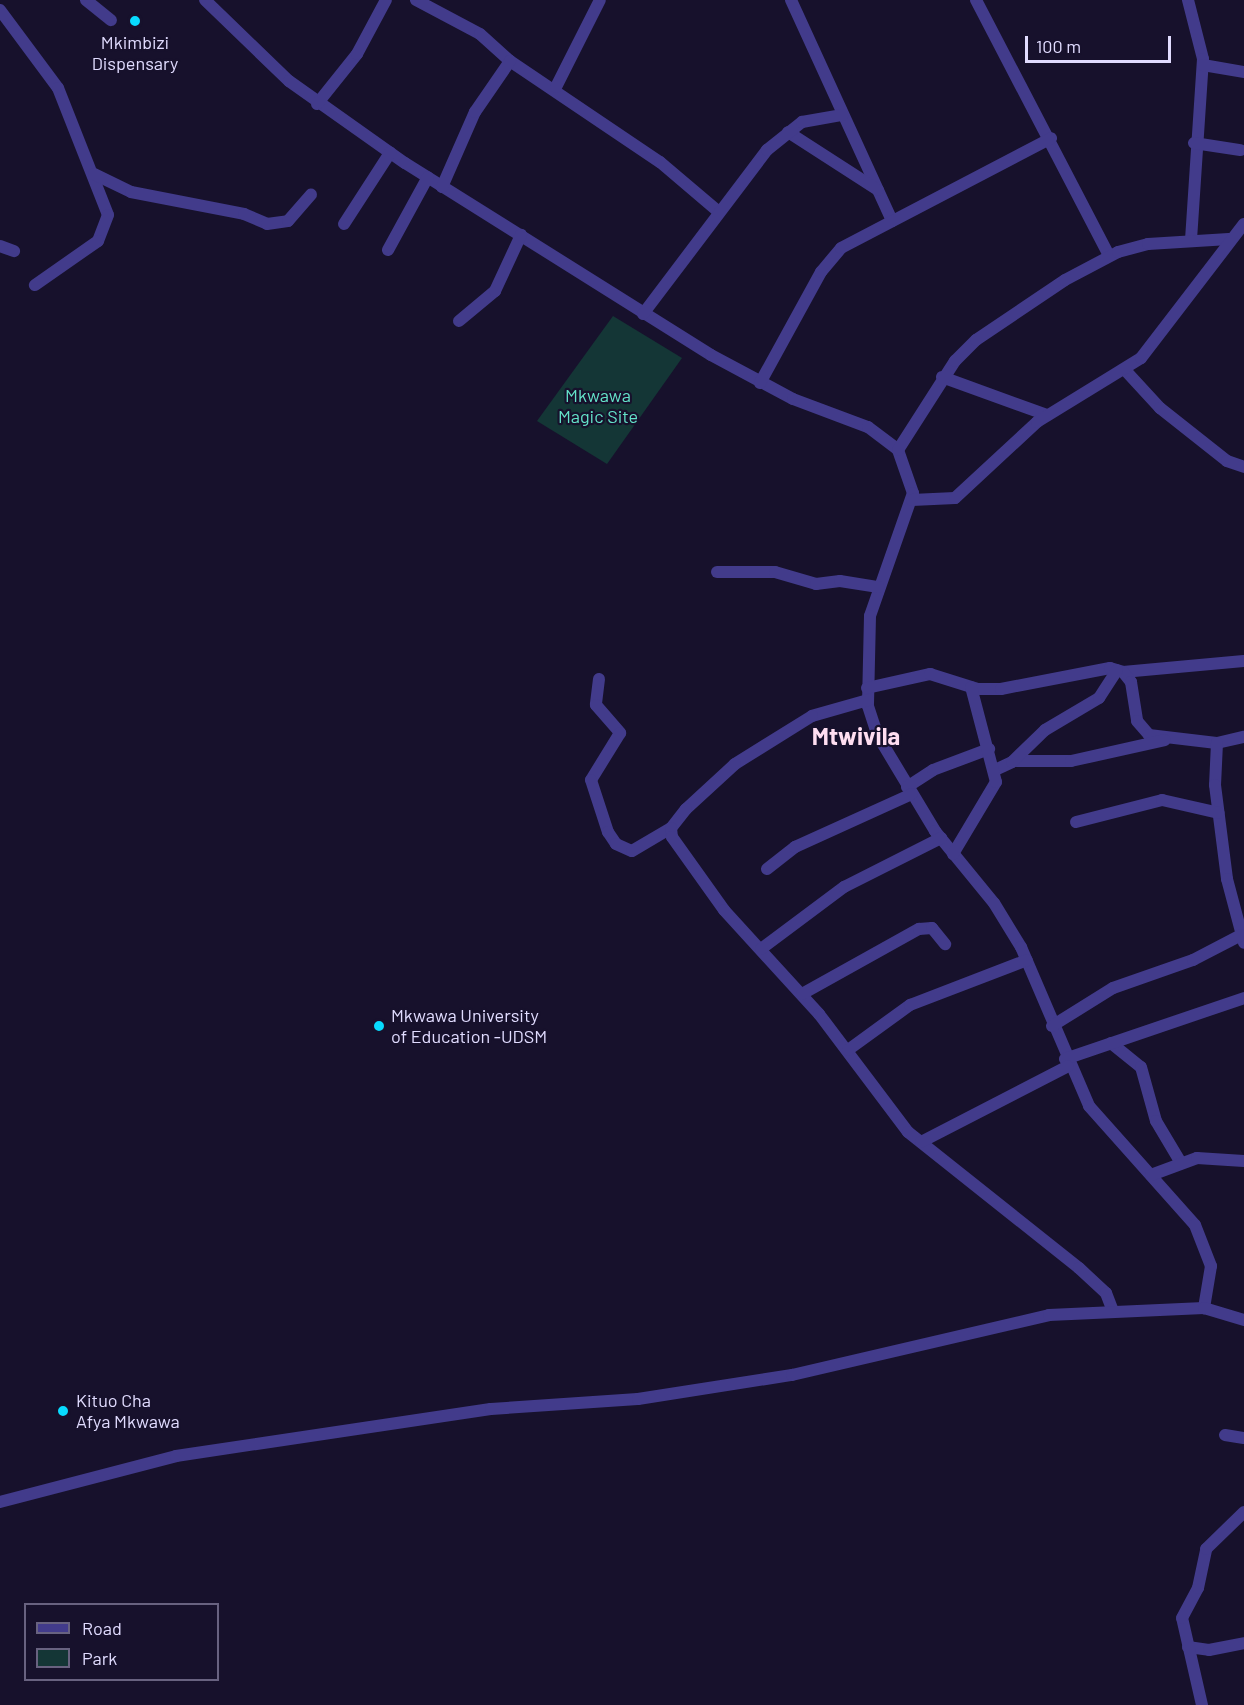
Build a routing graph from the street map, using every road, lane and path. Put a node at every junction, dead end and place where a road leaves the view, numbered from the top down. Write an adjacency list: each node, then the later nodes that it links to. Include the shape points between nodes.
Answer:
1 (86, 0): 10 (street)
2 (385, 0): 15 (street, via 357,54)
3 (416, 0): 11 (street, via 467,25)
4 (600, 0): 14 (street)
5 (791, 0): 16 (street)
6 (976, 0): 18 (street)
7 (1188, 0): 12 (street, via 1200,34)
8 (209, 1): 15 (street)
9 (0, 10): 22 (street, via 53,78)
10 (111, 20)
11 (510, 61): 14 (street); 24 (street, via 475,112)
12 (1203, 65): 13 (street); 19 (street)
13 (1244, 72)
14 (556, 87): 27 (street, via 685,180)
15 (317, 104): 21 (street)
16 (842, 116): 17 (street, via 802,122); 25 (street)
17 (788, 132): 25 (street); 27 (street)
18 (1051, 138): 28 (street); 37 (street)
19 (1194, 143): 20 (street); 33 (street)
20 (1240, 150)
21 (390, 153): 23 (street); 29 (street)
22 (94, 174): 26 (street, via 140,194 280,226); 38 (street, via 108,215 105,231)
23 (428, 177): 24 (street); 35 (street)
24 (442, 187): 31 (street)
25 (878, 190): 28 (street)
26 (311, 195)
27 (719, 212): 39 (street)
28 (892, 221): 43 (street, via 841,248 827,263)
29 (344, 224)
30 (1244, 224): 32 (street)
31 (521, 235): 39 (street); 40 (street, via 495,291)
32 (1229, 239): 33 (street); 41 (street, via 1170,324)
33 (1191, 241): 37 (street, via 1148,244)
34 (0, 246): 36 (street)
35 (388, 250)
36 (14, 251)
37 (1109, 256): 42 (street, via 976,340)
38 (35, 285)
39 (643, 314): 43 (street)
40 (459, 321)
41 (1125, 370): 44 (street); 46 (street, via 1160,408 1227,461)
42 (942, 377): 44 (street); 45 (street)
43 (760, 383): 45 (street, via 868,427)
44 (1047, 415): 47 (street, via 955,498)
45 (898, 450): 47 (street, via 911,476)
46 (1244, 467)
47 (912, 500): 49 (street)
48 (717, 572): 49 (street, via 764,571 816,584 840,581)
49 (879, 587): 54 (street, via 870,616)
50 (1244, 661): 51 (street)
51 (1120, 671): 53 (street, via 1002,689); 56 (street, via 1131,682 1143,730); 59 (street, via 1099,698 1045,730)
52 (599, 679): 64 (street, via 596,705 620,733 591,780 608,832 616,844 632,851)
53 (971, 687): 54 (street, via 930,674); 58 (street)
54 (868, 694): 61 (street, via 878,736); 64 (street, via 812,716 735,764 700,793)
55 (1244, 737): 57 (street)
56 (1167, 740): 57 (street); 59 (street, via 1071,761)
57 (1216, 743): 62 (street)
58 (989, 749): 60 (street); 61 (street, via 933,770)
59 (1014, 761): 60 (street)
60 (995, 770): 66 (street, via 989,801)
61 (910, 790): 65 (street); 67 (street, via 795,848)
62 (1219, 813): 63 (street, via 1162,800); 68 (street, via 1229,893)
63 (1076, 822)
64 (671, 828): 70 (street, via 682,855)
65 (941, 838): 66 (street); 70 (street, via 844,887)
66 (953, 854): 71 (street, via 994,903)
67 (767, 868)
68 (1242, 939): 74 (street, via 1113,988)
69 (945, 944): 72 (street, via 932,928 919,929)
70 (761, 949): 72 (street)
71 (1027, 960): 74 (street); 76 (street, via 910,1005)
72 (802, 994): 76 (street)
73 (1244, 998): 75 (street)
74 (1052, 1026): 77 (street)
75 (1111, 1043): 77 (street); 80 (street, via 1141,1067 1156,1120)
76 (848, 1050): 78 (street, via 894,1117)
77 (1066, 1062): 78 (street); 81 (street, via 1103,1126)
78 (921, 1142): 83 (street, via 1079,1268 1106,1293)
79 (1244, 1161): 80 (street, via 1212,1158)
80 (1181, 1163): 81 (street)
81 (1151, 1175): 82 (street, via 1186,1211 1208,1254 1212,1285)
82 (1204, 1308): 83 (street); 84 (street)
83 (1113, 1311): 87 (street, via 1011,1321 831,1368 638,1399 490,1409 176,1456)
84 (1244, 1320)
85 (1225, 1435): 86 (street)
86 (1244, 1438)
87 (0, 1502)
88 (1243, 1516): 90 (street, via 1203,1556 1198,1588 1182,1618)
89 (1244, 1643): 90 (street, via 1209,1650)
90 (1188, 1647): 91 (street)
91 (1202, 1705)

